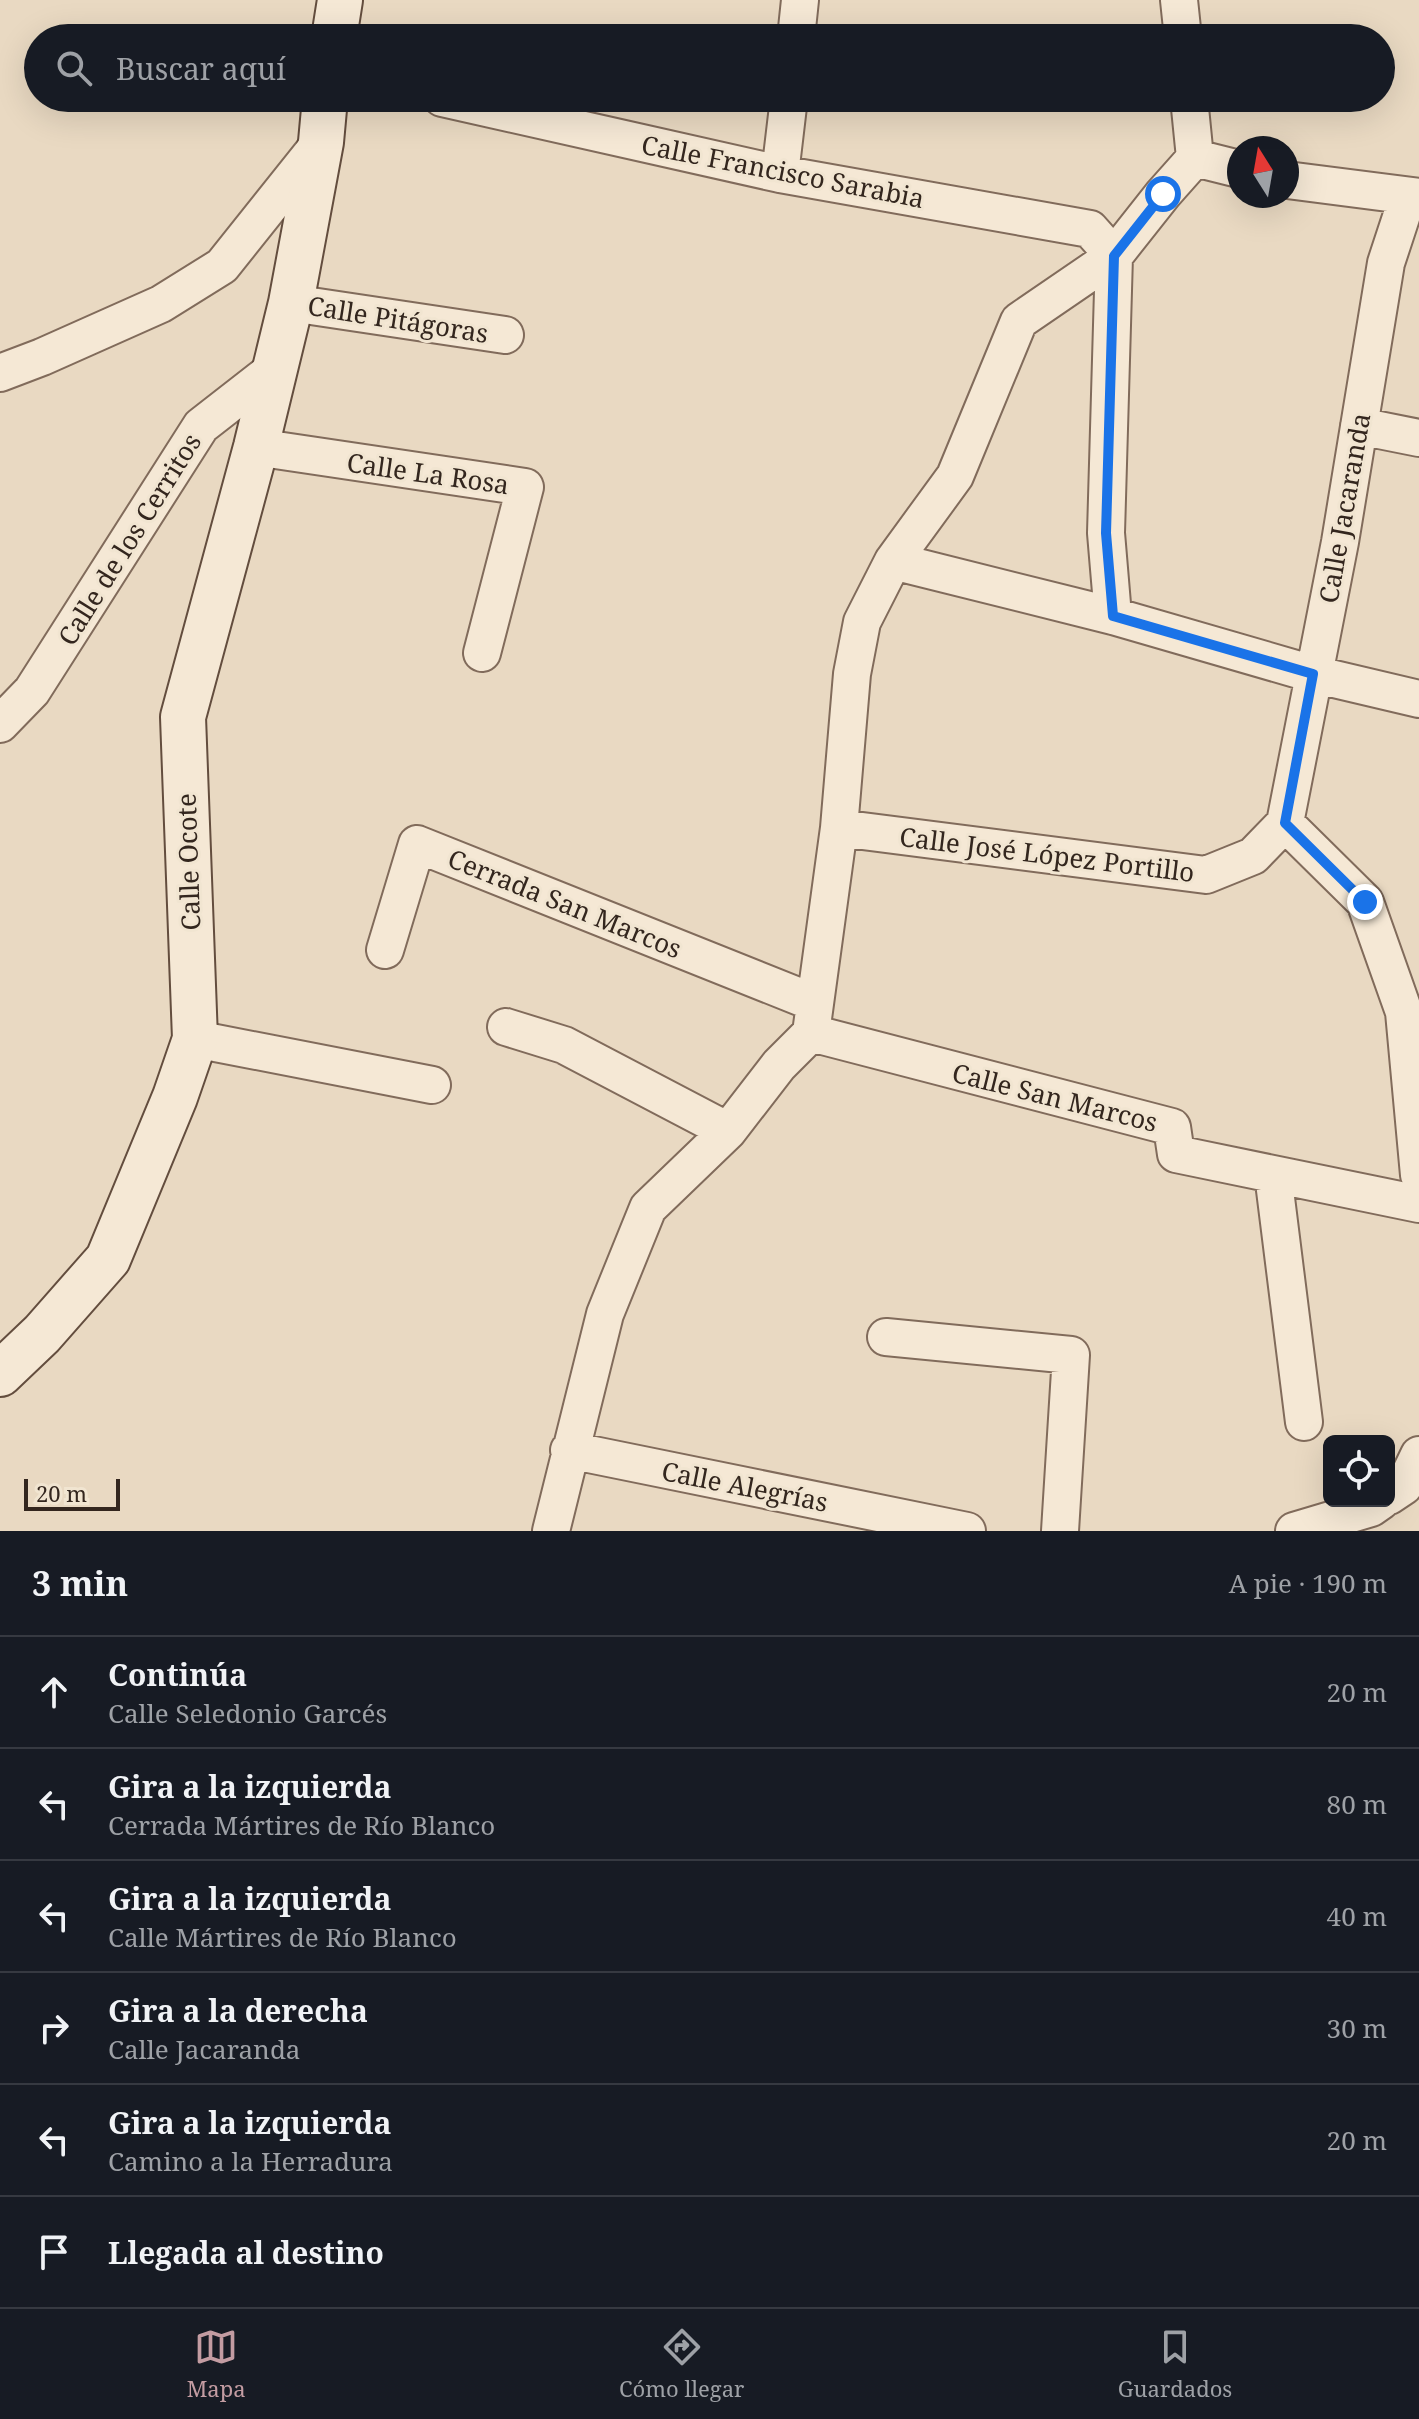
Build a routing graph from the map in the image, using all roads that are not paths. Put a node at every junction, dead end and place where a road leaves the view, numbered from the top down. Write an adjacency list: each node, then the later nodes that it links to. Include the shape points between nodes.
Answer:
1 (340, 0): 4 (street)
2 (800, 0): 5 (street)
3 (1179, 0): 6 (street)
4 (336, 24)
5 (797, 24)
6 (1182, 24)
7 (324, 112): 11 (street, Calle Ocote)
8 (504, 112): 14 (street, Calle Francisco Sarabia)
9 (787, 112): 14 (street)
10 (1190, 112): 12 (street)
11 (321, 142): 18 (street, Calle Ocote); 21 (street, via 222,266 161,304)
12 (1195, 158): 13 (street); 17 (street)
13 (1227, 166)
14 (780, 174): 17 (street, Calle Francisco Sarabia, via 1090,229)
15 (1299, 182): 16 (street)
16 (1414, 196): 22 (street, Calle Jacaranda, via 1386,263)
17 (1114, 256): 25 (street, via 1019,321 955,476); 26 (street, via 1106,533)
18 (291, 303): 19 (street, Calle Pitágoras); 20 (street, Calle Ocote)
19 (505, 335)
20 (274, 369): 24 (street, Calle Ocote); 30 (street, Calle de los Cerritos, via 201,426 32,691)
21 (0, 373)
22 (1359, 426): 23 (street); 28 (street, Calle Jacaranda)
23 (1419, 438)
24 (256, 447): 27 (street, Calle La Rosa, via 525,487); 36 (street, Calle Ocote, via 183,717)
25 (893, 561): 26 (street); 32 (street, via 862,622 852,674)
26 (1113, 616): 28 (street)
27 (482, 653)
28 (1313, 674): 29 (street); 31 (street, Calle Jacaranda)
29 (1419, 699)
30 (0, 724)
31 (1285, 823): 32 (street, Calle José López Portillo, via 1253,856 1206,875); 40 (street, via 1365,902 1404,1012)
32 (839, 828): 34 (street)
33 (385, 950): 34 (street, Cerrada San Marcos, via 417,844)
34 (813, 1018): 38 (street); 39 (street, Calle San Marcos, via 1172,1127 1176,1154)
35 (506, 1027): 38 (street, via 564,1045)
36 (195, 1039): 37 (street); 43 (street, Calle Ocote, via 108,1259)
37 (432, 1085)
38 (728, 1131): 45 (street, via 648,1208 605,1314)
39 (1273, 1174): 41 (street, Calle San Marcos); 44 (street)
40 (1419, 1175)
41 (1419, 1204)
42 (886, 1337): 51 (street, via 1071,1355)
43 (0, 1374)
44 (1304, 1422)
45 (569, 1450): 49 (street); 50 (street, Calle Alegrías)
46 (1419, 1455): 47 (street, via 1404,1486)
47 (1395, 1492)
48 (1372, 1507): 52 (street)
49 (551, 1531)
50 (967, 1531)
51 (1060, 1531)
52 (1294, 1531)

